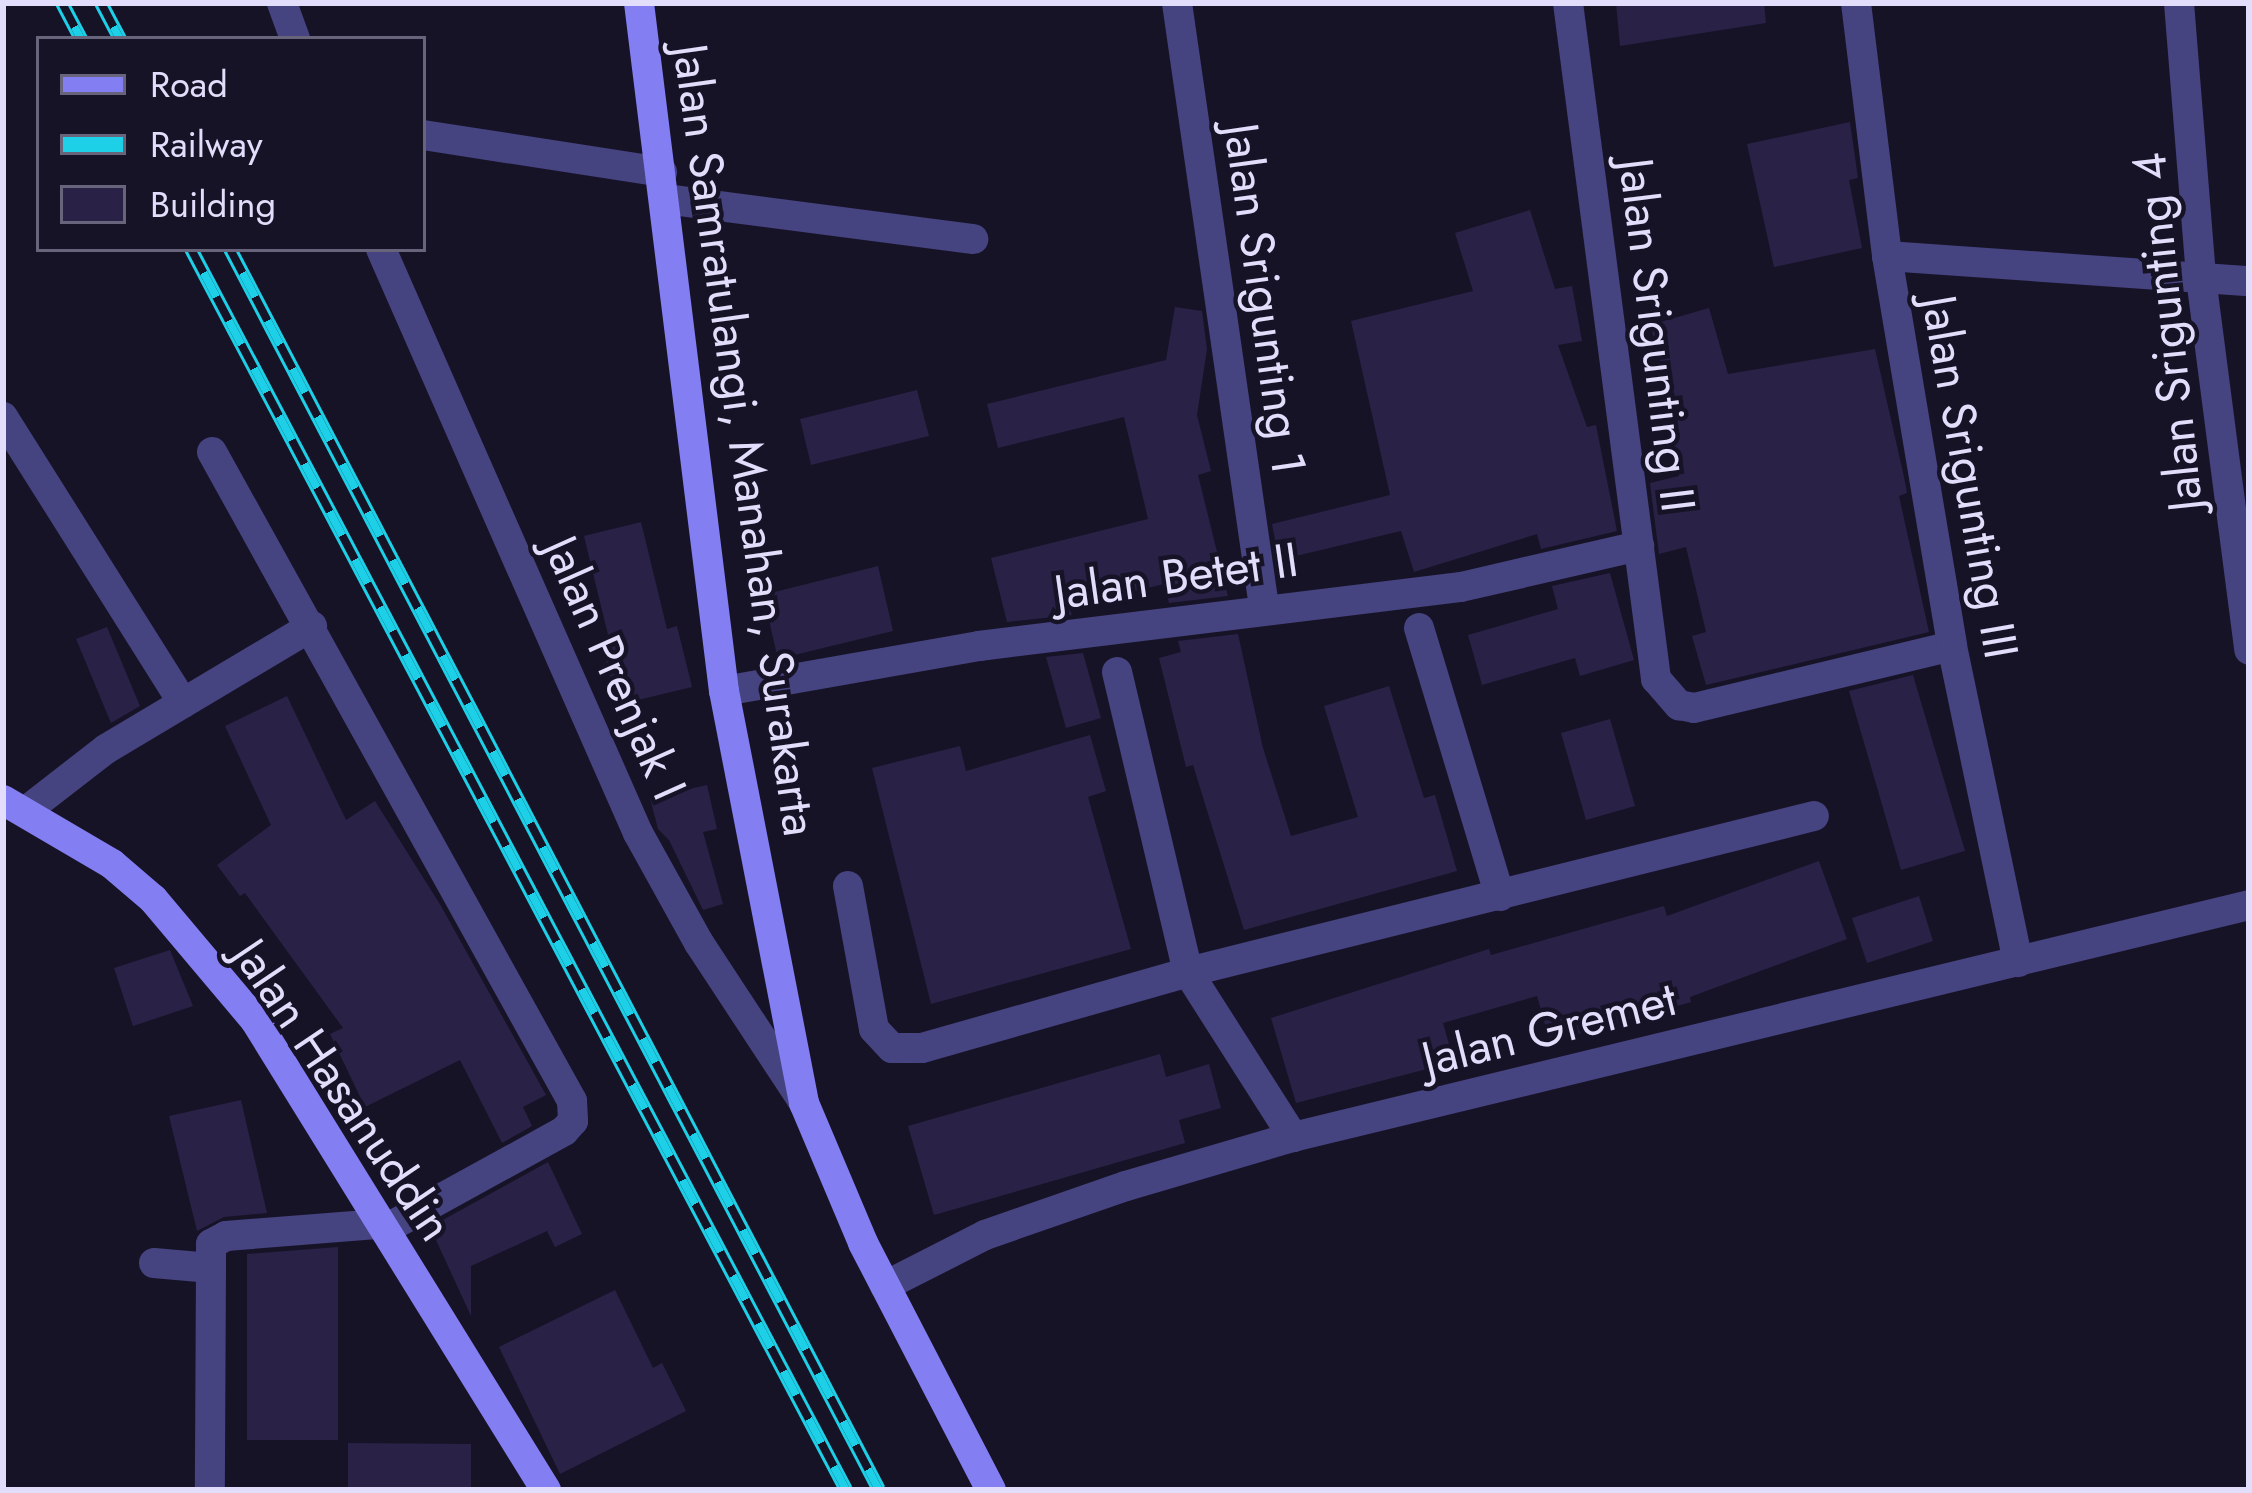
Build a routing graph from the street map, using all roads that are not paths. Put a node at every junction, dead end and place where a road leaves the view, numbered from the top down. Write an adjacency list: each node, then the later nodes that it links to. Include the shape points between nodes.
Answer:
1 (282, 3): 7 (street)
2 (640, 3): 9 (main road, Jalan Samratulangi, Manahan, Surakarta)
3 (1178, 3): 18 (street, Jalan Srigunting 1)
4 (1568, 3): 17 (street, Jalan Srigunting II)
5 (1856, 3): 12 (street, Jalan Srigunting III)
6 (2179, 3): 13 (street, Jalan Srigunting 4)
7 (294, 36)
8 (426, 136): 9 (street)
9 (663, 185): 10 (street); 24 (main road, Jalan Samratulangi, Manahan, Surakarta)
10 (973, 239)
11 (382, 252): 33 (street, Jalan Prenjak I, via 638,833)
12 (1887, 256): 13 (street); 21 (street, Jalan Srigunting III)
13 (2201, 278): 14 (street); 22 (street, Jalan Srigunting 4)
14 (2249, 281)
15 (3, 417): 25 (street)
16 (212, 452): 19 (street)
17 (1639, 546): 18 (street, Jalan Betet II, via 1462,586); 21 (street, Jalan Srigunting II, via 1656,680 1679,705 1694,708)
18 (1264, 607): 24 (street, Jalan Betet II)
19 (312, 626): 25 (street); 35 (street, via 574,1111 564,1131)
20 (1419, 628): 29 (street)
21 (1952, 646): 31 (street, Jalan Srigunting III)
22 (2249, 650)
23 (1117, 672): 32 (street)
24 (724, 691): 33 (main road, Jalan Samratulangi, Manahan, Surakarta)
25 (183, 703): 26 (street)
26 (14, 806): 35 (main road, Jalan Hasanuddin, via 112,864 153,899 255,1020)
27 (1814, 816): 29 (street)
28 (848, 886): 32 (street, via 874,1029 892,1048 1024,1022)
29 (1500, 896): 32 (street)
30 (2249, 905): 31 (street, Jalan Gremet)
31 (2018, 962): 34 (street, Jalan Gremet)
32 (1188, 972): 34 (street)
33 (804, 1103): 38 (main road, Jalan Samratulangi, Manahan, Surakarta)
34 (1293, 1137): 38 (street, Jalan Gremet, via 985,1235)
35 (382, 1227): 37 (street, via 226,1236 212,1244); 40 (main road, Jalan Hasanuddin)
36 (154, 1263): 37 (street)
37 (211, 1268): 39 (street)
38 (885, 1286): 41 (main road, Jalan Samratulangi, Manahan, Surakarta)
39 (210, 1490)
40 (546, 1490)
41 (991, 1490)

